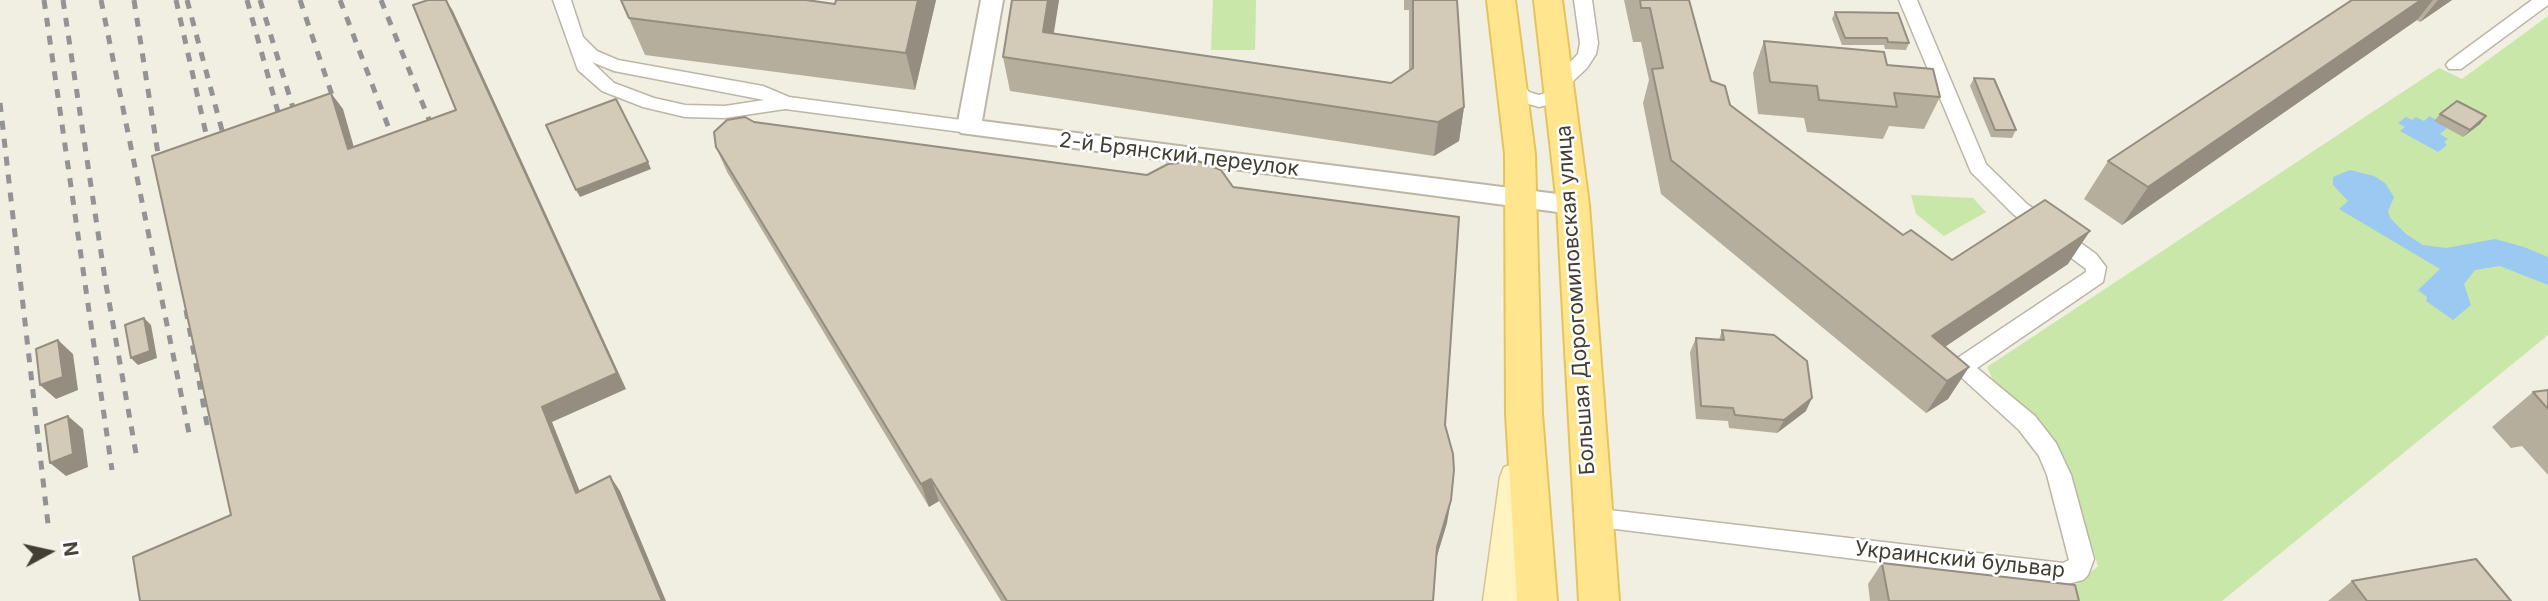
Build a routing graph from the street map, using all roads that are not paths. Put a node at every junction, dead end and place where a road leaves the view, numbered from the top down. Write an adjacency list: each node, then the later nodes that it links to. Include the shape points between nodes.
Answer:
1 (562, 0): 8 (street)
2 (992, 0): 15 (street)
3 (1501, 0): 11 (main road)
4 (1548, 0): 12 (main road, Большая Дорогомиловская улица)
5 (1583, 0): 12 (street, via 1587,54)
6 (1908, 0): 19 (street, Украинский бульвар, via 1978,167 2020,209 2096,267 2096,276 1961,367 2027,423 2048,450 2082,559 2074,572 2063,574)
7 (2543, 0): 9 (street)
8 (576, 40): 10 (street, 2-й Брянский переулок, via 592,55 614,65); 14 (street, 2-й Брянский переулок, via 584,66 608,87)
9 (2455, 65)
10 (715, 84): 13 (street, 2-й Брянский переулок, via 763,92); 14 (street, via 694,86 686,92 681,99)
11 (1513, 84): 12 (street, via 1522,96 1539,101 1555,97); 16 (main road)
12 (1560, 87): 17 (main road, Большая Дорогомиловская улица)
13 (785, 103): 14 (street, 2-й Брянский переулок, via 725,112); 15 (street, 2-й Брянский переулок)
14 (685, 111)
15 (969, 127): 16 (street, 2-й Брянский переулок)
16 (1522, 199): 17 (street, 2-й Брянский переулок); 18 (main road)
17 (1573, 205): 19 (main road, Большая Дорогомиловская улица)
18 (1524, 414): 20 (main road); 21 (main road)
19 (1591, 518): 22 (main road, Большая Дорогомиловская улица)
20 (1501, 601)
21 (1537, 601)
22 (1599, 601)

